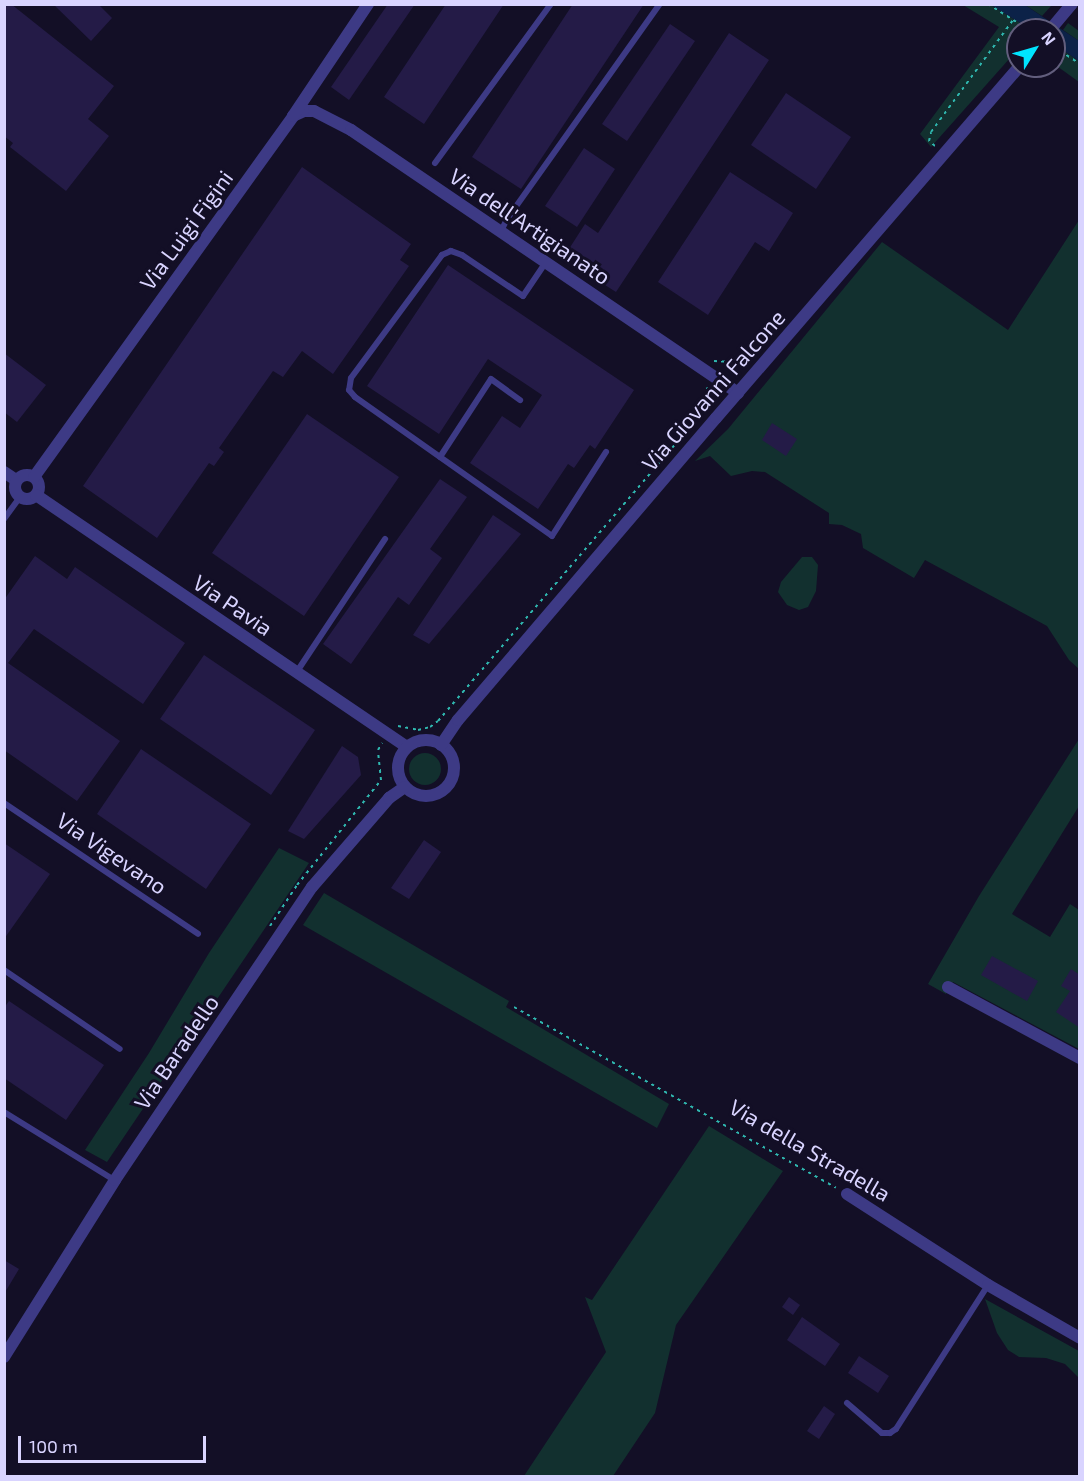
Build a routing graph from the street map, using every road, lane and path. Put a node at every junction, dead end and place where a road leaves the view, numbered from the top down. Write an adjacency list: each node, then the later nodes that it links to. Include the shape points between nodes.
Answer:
1 (368, 4): 12 (street, Via Luigi Figini)
2 (551, 4): 14 (lane)
3 (660, 4): 15 (lane)
4 (988, 4): 6 (path)
5 (1072, 4): 7 (street)
6 (1010, 18)
7 (1060, 18)
8 (1006, 30): 13 (path, via 931,132 931,144)
9 (1066, 54): 10 (path)
10 (1080, 64)
11 (1010, 78): 19 (street, Via Giovanni Falcone)
12 (293, 116): 15 (street, Via dell'Artigianato, via 314,111 332,119); 24 (street, Via Luigi Figini)
13 (940, 145)
14 (435, 163)
15 (501, 231): 16 (street, Via dell'Artigianato)
16 (546, 262): 18 (street, Via dell'Artigianato); 22 (lane, via 523,296 462,255 451,251 442,255 351,378 349,390 355,397)
17 (751, 359): 18 (path, via 746,364 712,361)
18 (705, 370): 19 (street, Via dell'Artigianato); 31 (path, via 700,377 711,394 711,403 438,721 418,730 398,726)
19 (738, 393): 32 (street, Via Giovanni Falcone)
20 (520, 400): 22 (lane, via 491,379)
21 (606, 452): 22 (lane, via 552,536)
22 (440, 457)
23 (4, 472): 25 (street)
24 (34, 477): 25 (street, via 21,476); 26 (street, via 38,482)
25 (16, 480): 27 (street)
26 (36, 495): 27 (street); 30 (street, Via Pavia)
27 (20, 497): 28 (lane)
28 (4, 519)
29 (385, 539): 30 (lane)
30 (296, 673): 31 (street, Via Pavia)
31 (388, 735): 33 (street, Via Pavia)
32 (441, 744): 33 (street, via 424,740); 36 (street, via 454,769 447,787 440,793 421,796)
33 (407, 747): 36 (street, via 398,771)
34 (378, 750): 35 (path)
35 (381, 780)
36 (405, 787): 45 (street, Via Baradello, via 389,798 312,887)
37 (4, 803): 38 (lane, Via Vigevano)
38 (198, 934)
39 (4, 970): 42 (lane)
40 (948, 987): 43 (street)
41 (514, 1007): 46 (path, Via della Stradella)
42 (120, 1049)
43 (1080, 1058)
44 (4, 1112): 45 (lane)
45 (115, 1180): 49 (street, Via Baradello)
46 (846, 1194): 47 (street, Via della Stradella)
47 (988, 1285): 48 (street, Via della Stradella); 50 (lane, via 896,1429 882,1433)
48 (1080, 1338)
49 (4, 1357)
50 (847, 1403)

